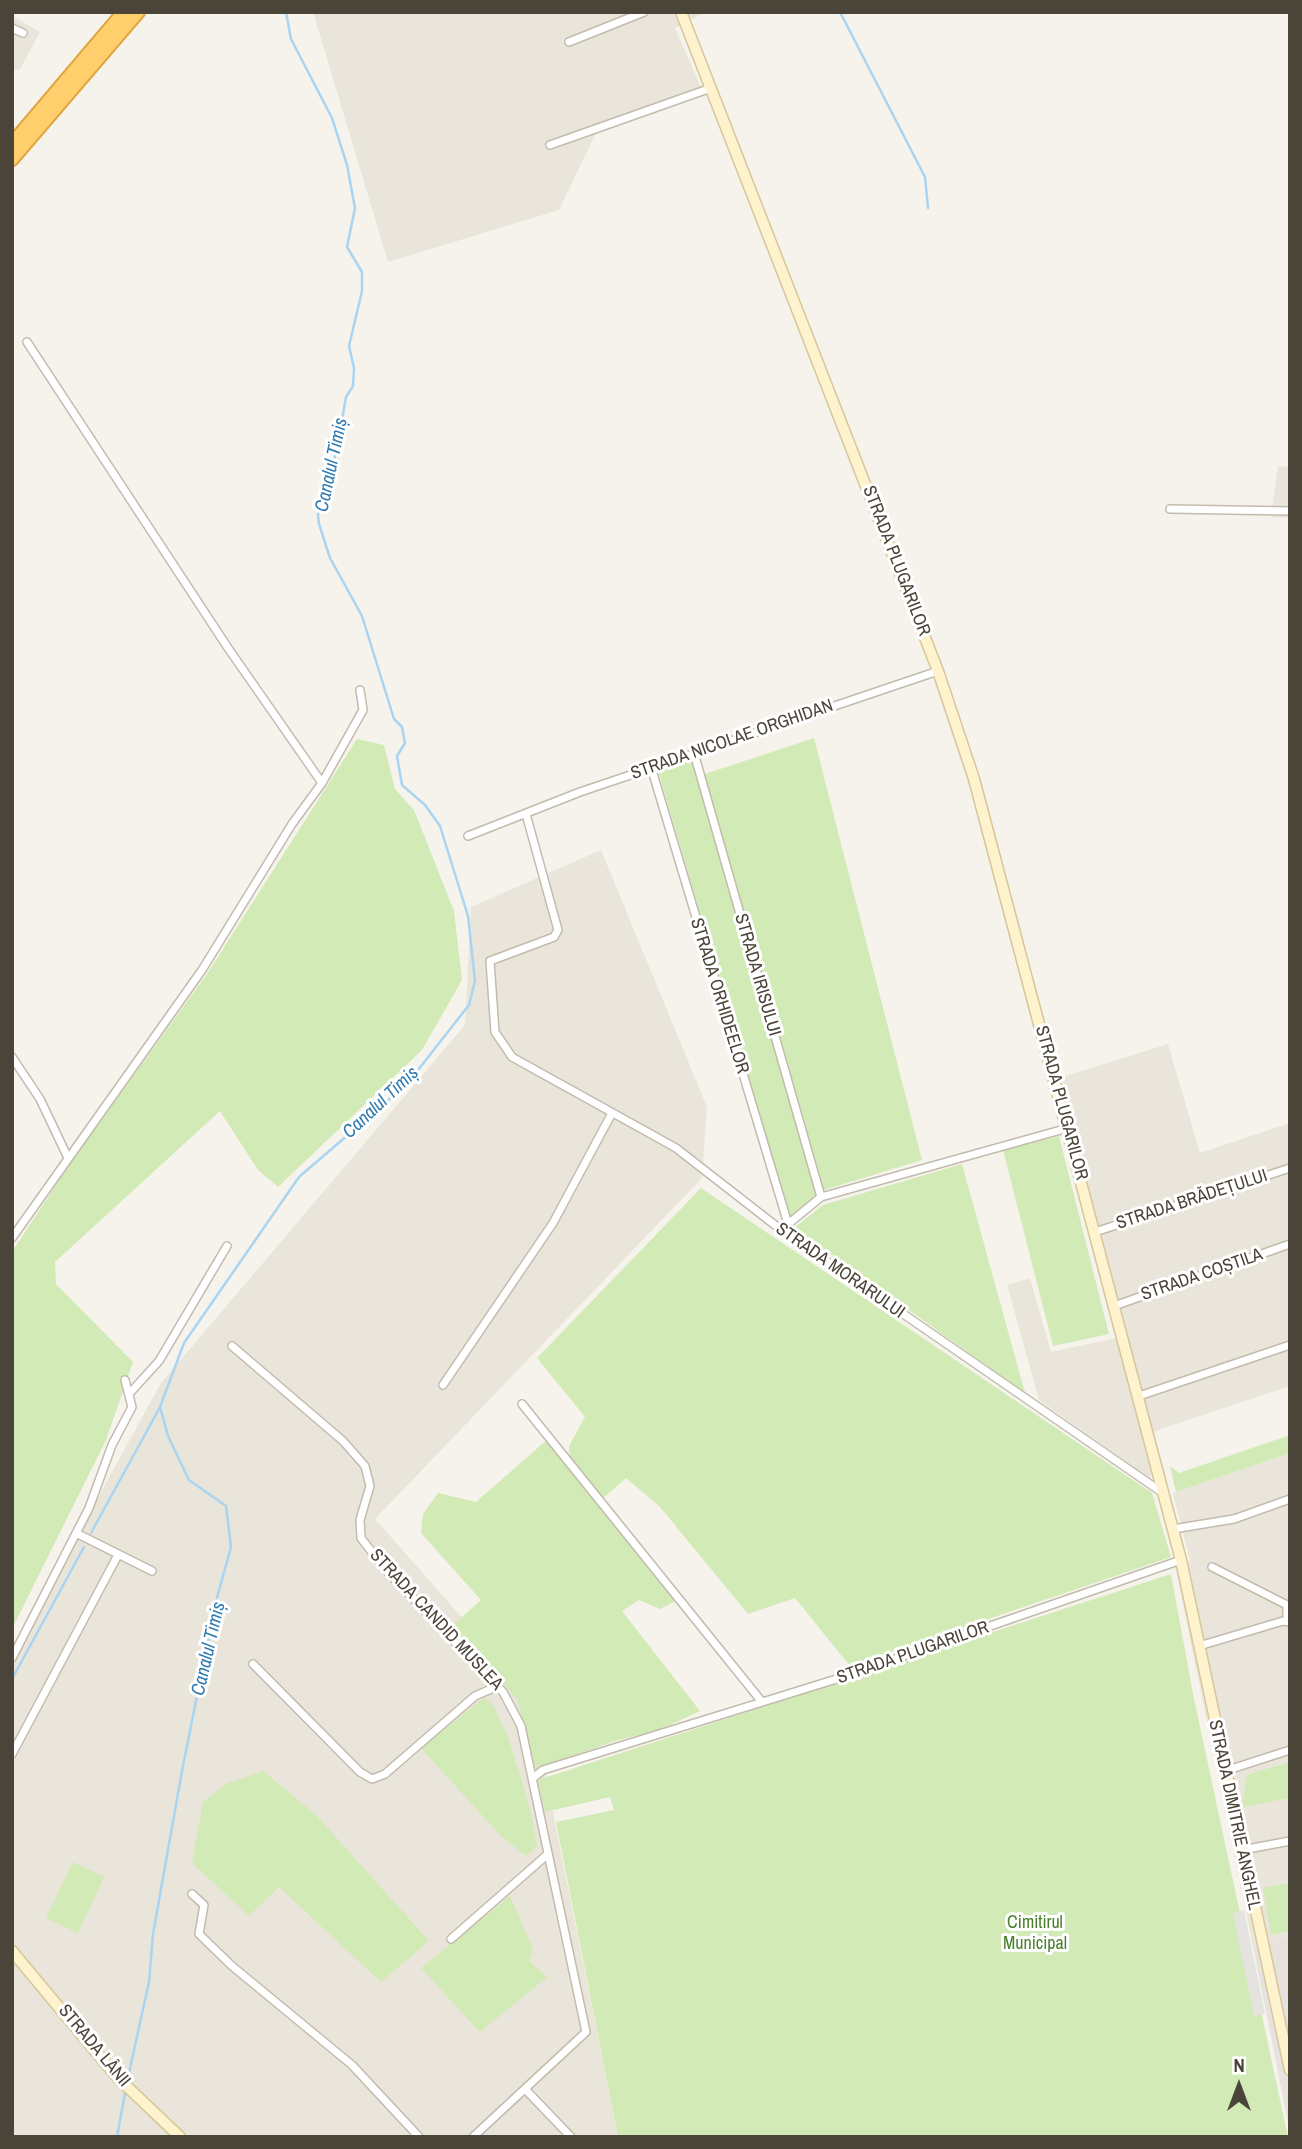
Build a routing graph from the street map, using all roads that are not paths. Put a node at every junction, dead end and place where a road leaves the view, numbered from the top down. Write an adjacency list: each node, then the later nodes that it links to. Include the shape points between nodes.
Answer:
1 (124, 12): 9 (highway)
2 (138, 12): 11 (highway)
3 (644, 12): 7 (street)
4 (681, 12): 8 (street, STRADA PLUGARILOR)
5 (12, 27): 6 (street)
6 (23, 33)
7 (569, 42)
8 (711, 88): 10 (street); 15 (street, STRADA PLUGARILOR)
9 (12, 144)
10 (550, 145)
11 (12, 159)
12 (27, 342): 19 (street)
13 (1170, 509): 14 (street)
14 (1290, 511)
15 (938, 671): 17 (street, STRADA NICOLAE ORGHIDAN); 24 (street, STRADA PLUGARILOR, via 988,827)
16 (360, 690): 19 (street, via 363,710)
17 (694, 753): 18 (street, STRADA NICOLAE ORGHIDAN); 27 (street, STRADA IRISULUI)
18 (651, 767): 20 (street, STRADA NICOLAE ORGHIDAN); 28 (street, STRADA ORHIDEELOR)
19 (322, 783): 25 (street, via 189,989)
20 (526, 814): 21 (street, STRADA NICOLAE ORGHIDAN); 23 (street, STRADA MORARULUI, via 557,925 554,937 490,961 495,1032 512,1057)
21 (468, 835)
22 (12, 1058): 25 (street, via 40,1099)
23 (612, 1113): 28 (street, STRADA MORARULUI, via 676,1148); 37 (street, via 553,1223)
24 (1068, 1128): 27 (street); 29 (street, STRADA PLUGARILOR)
25 (68, 1158): 30 (street)
26 (1290, 1168): 29 (street, STRADA BRĂDEȚULUI)
27 (821, 1197): 28 (street)
28 (784, 1227): 41 (street, STRADA MORARULUI)
29 (1095, 1232): 33 (street, STRADA PLUGARILOR)
30 (12, 1238)
31 (1290, 1244): 33 (street, STRADA COȘTILA)
32 (227, 1246): 38 (street, via 159,1361)
33 (1114, 1306): 39 (street, STRADA PLUGARILOR)
34 (1290, 1345): 39 (street)
35 (232, 1346): 54 (street, STRADA CANDID MUSLEA, via 365,1465 370,1486 360,1520 361,1538)
36 (125, 1380): 38 (street)
37 (443, 1385)
38 (129, 1394): 44 (street, via 132,1407)
39 (1139, 1396): 41 (street, STRADA PLUGARILOR)
40 (522, 1404): 55 (street)
41 (1164, 1493): 43 (street, STRADA PLUGARILOR)
42 (1290, 1499): 43 (street, via 1234,1519)
43 (1173, 1529): 46 (street, STRADA PLUGARILOR)
44 (76, 1534): 45 (street); 52 (street)
45 (118, 1555): 48 (street); 57 (street)
46 (1181, 1560): 51 (street, STRADA DIMITRIE ANGHEL); 55 (street, STRADA PLUGARILOR)
47 (1212, 1567): 49 (street)
48 (152, 1571)
49 (1289, 1605): 50 (street)
50 (1289, 1622): 51 (street)
51 (1199, 1646): 58 (street, STRADA DIMITRIE ANGHEL)
52 (12, 1658)
53 (253, 1664): 54 (street, via 372,1779 385,1774 475,1696)
54 (498, 1686): 59 (street, STRADA CANDID MUSLEA, via 521,1726)
55 (762, 1702): 59 (street, STRADA PLUGARILOR, via 543,1770)
56 (1290, 1750): 58 (street)
57 (12, 1754)
58 (1225, 1770): 61 (street, STRADA DIMITRIE ANGHEL)
59 (533, 1778): 62 (street, STRADA CANDID MUSLEA)
60 (1290, 1841): 61 (street)
61 (1242, 1850): 66 (street, STRADA DIMITRIE ANGHEL)
62 (548, 1854): 64 (street); 67 (street, STRADA CANDID MUSLEA, via 586,2032)
63 (192, 1894): 69 (street, via 204,1905 199,1934 352,2065)
64 (451, 1939)
65 (12, 1951): 68 (street, STRADA LÂNII, via 117,2077)
66 (1290, 2070)
67 (525, 2090): 70 (street); 71 (street)
68 (180, 2137)
69 (419, 2137)
70 (473, 2137)
71 (571, 2137)

